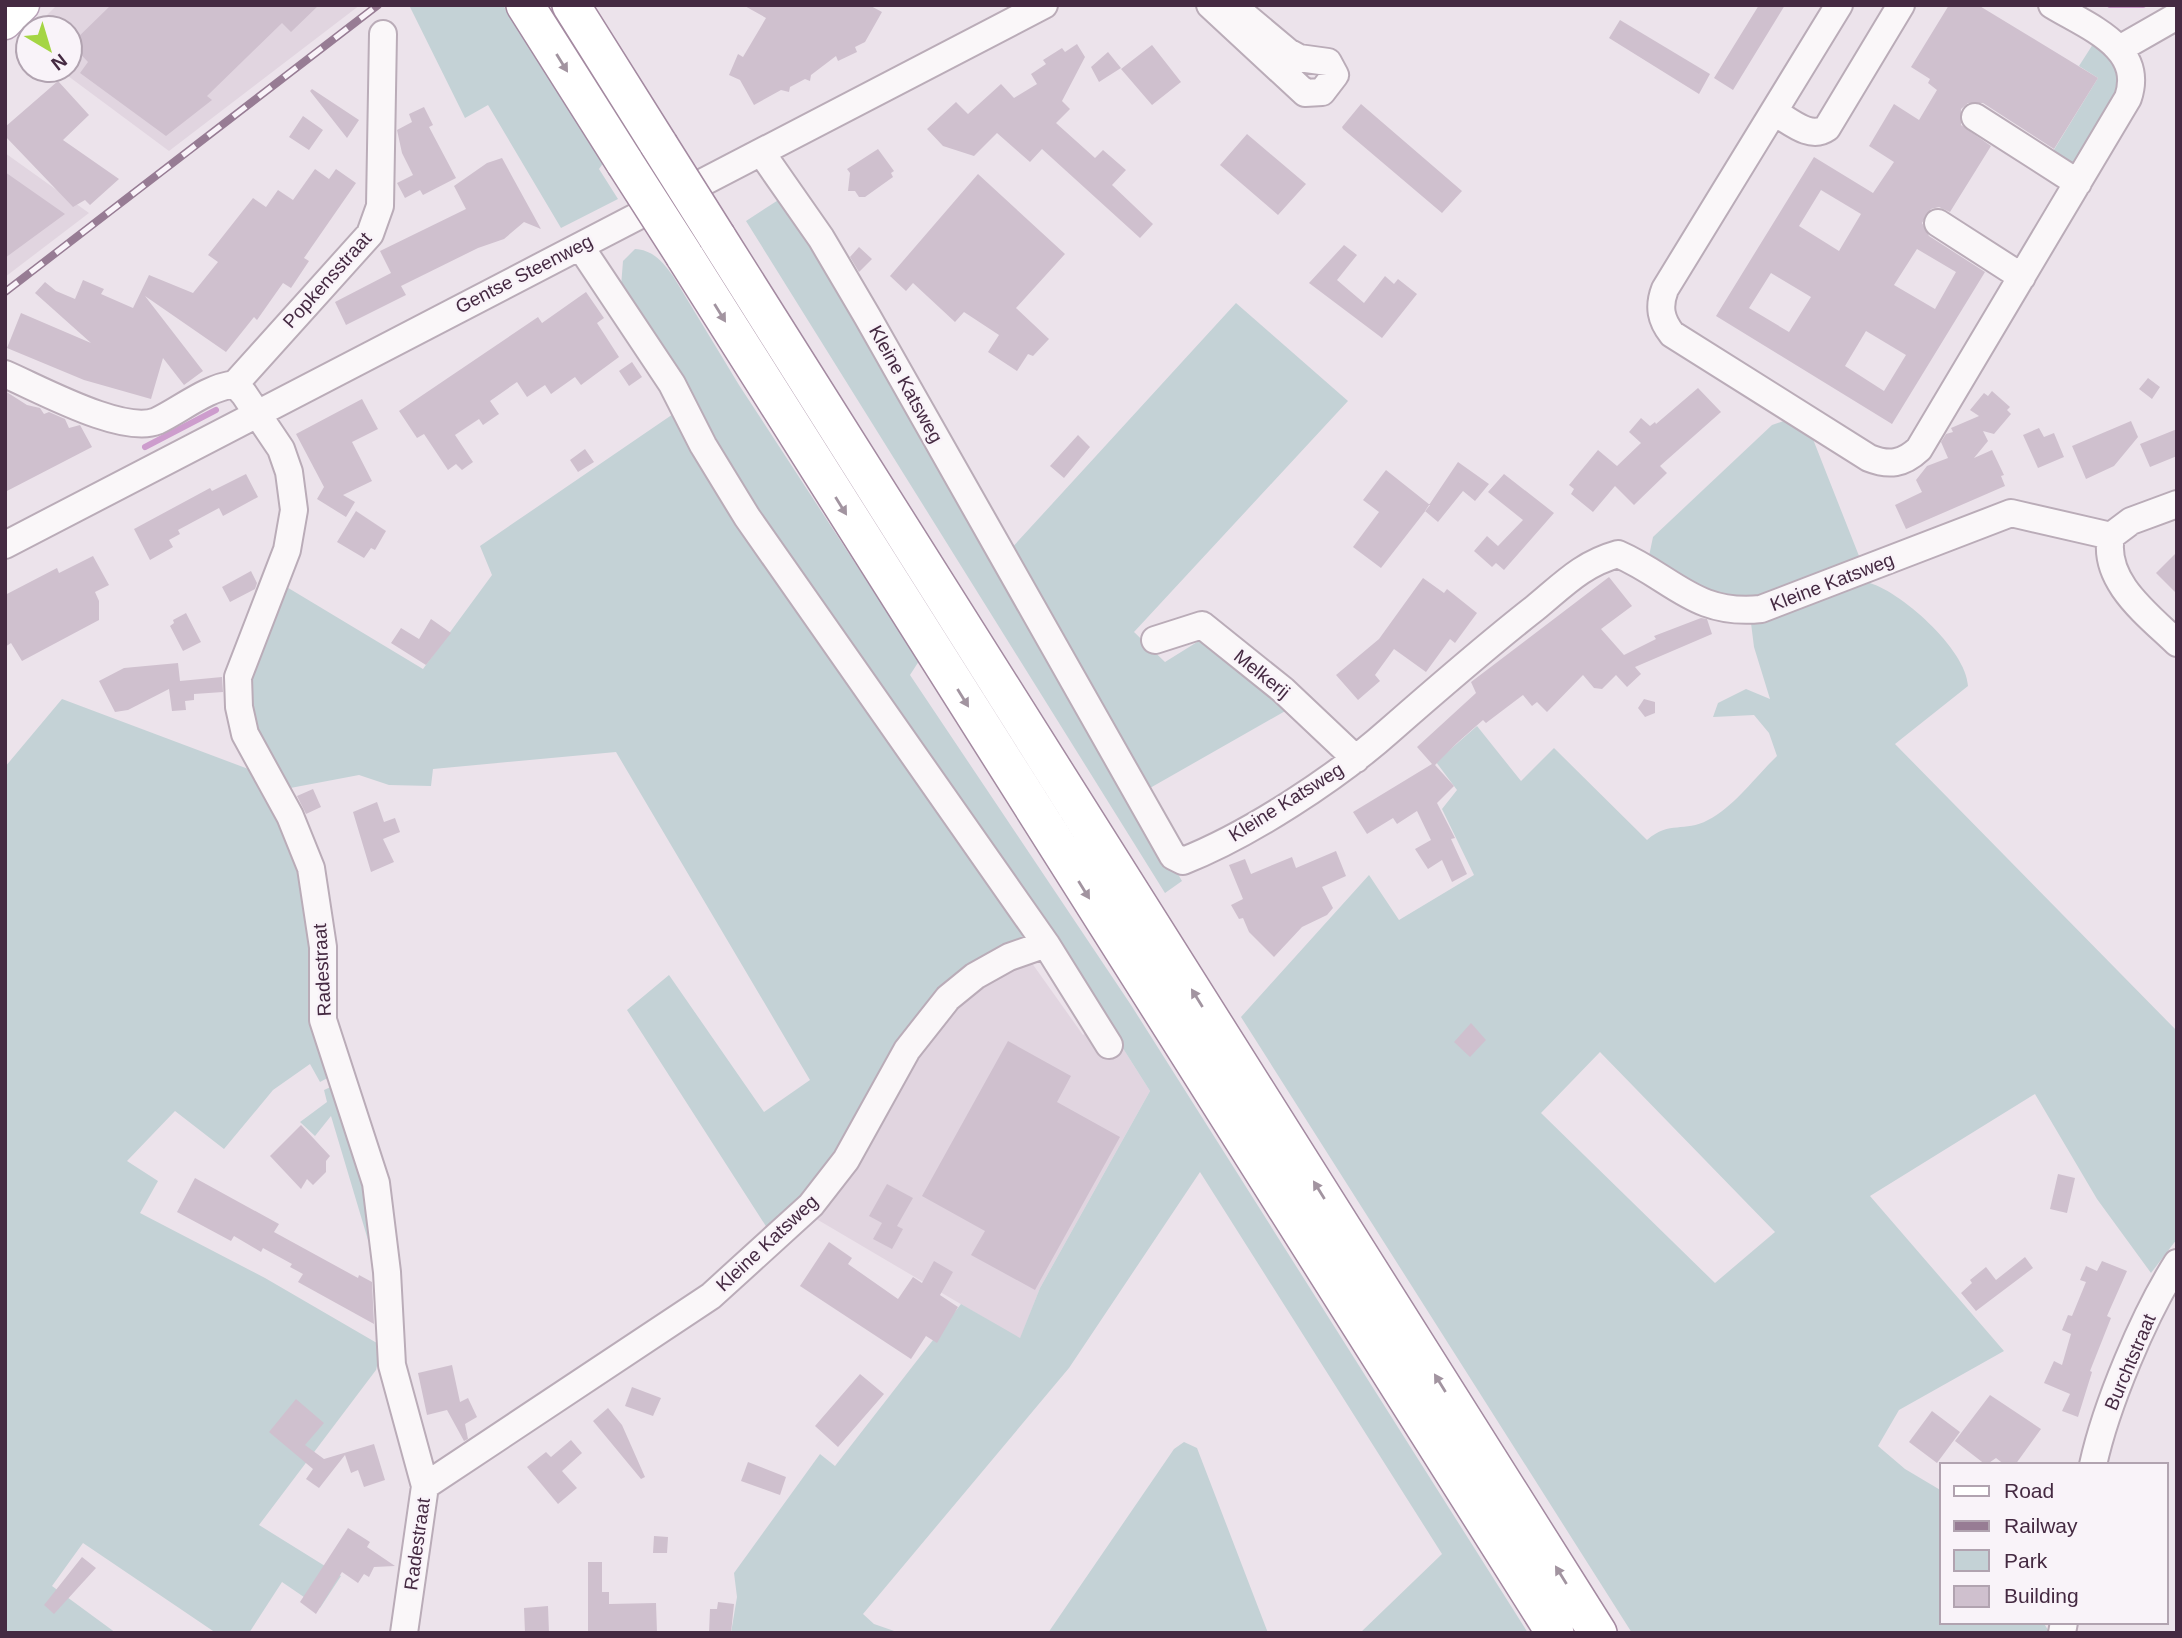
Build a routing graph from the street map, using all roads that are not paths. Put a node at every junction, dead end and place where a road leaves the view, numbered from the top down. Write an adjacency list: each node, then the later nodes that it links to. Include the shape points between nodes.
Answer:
1 (23, 5): 11 (main road)
2 (525, 5): 36 (highway, one-way to 36, bridge)
3 (571, 5): 37 (highway, one-way to 3, bridge)
4 (1044, 5): 16 (street, Gentse Steenweg)
5 (1210, 5): 6 (street, via 1305,93 1322,92 1333,81 1328,62 1288,52)
6 (1233, 5)
7 (1839, 5): 14 (street)
8 (1901, 5): 14 (street, via 1827,128 1811,133)
9 (2052, 5): 13 (street)
10 (2177, 16): 13 (street)
11 (5, 23)
12 (383, 34): 22 (street, Popkensstraat, via 377,221)
13 (2121, 48): 17 (street, via 2129,61 2132,88)
14 (1774, 112): 20 (street, via 1665,289 1660,308 1672,334 1869,458 1891,464 1903,462 1919,449)
15 (1975, 117): 17 (street)
16 (761, 152): 19 (street, Gentse Steenweg); 29 (street, Kleine Katsweg, via 821,238 867,316 1173,856 1183,860 1197,855 1289,804)
17 (2078, 183): 20 (street)
18 (1938, 223): 20 (street)
19 (580, 246): 23 (street, Gentse Steenweg); 30 (street, via 672,384 747,517)
20 (2022, 277)
21 (5, 374): 22 (street, via 121,422 143,425)
22 (234, 384): 23 (street, Radestraat)
23 (257, 412): 26 (street, Gentse Steenweg); 34 (street, Radestraat, via 281,449 294,510 287,550 238,677 239,707 245,734 290,816 311,868 323,947 323,1020 376,1183 392,1364)
24 (2177, 504): 25 (street, via 2131,521)
25 (2111, 536): 28 (street, via 2107,555 2114,575); 29 (street, Kleine Katsweg, via 2011,513 1761,609 1741,611 1695,600 1618,554 1593,561)
26 (5, 545)
27 (1155, 640): 29 (street, Melkerij, via 1202,625 1283,690)
28 (2177, 643)
29 (1356, 758)
30 (1046, 944): 31 (street); 34 (street, Kleine Katsweg, via 975,975 948,998 908,1050 845,1160 811,1205 711,1296)
31 (1109, 1045)
32 (2177, 1263): 33 (street, Burchtstraat, via 2160,1290 2113,1401)
33 (2094, 1463)
34 (425, 1486): 35 (street, Radestraat)
35 (404, 1633)
36 (1555, 1633)
37 (1598, 1633)

